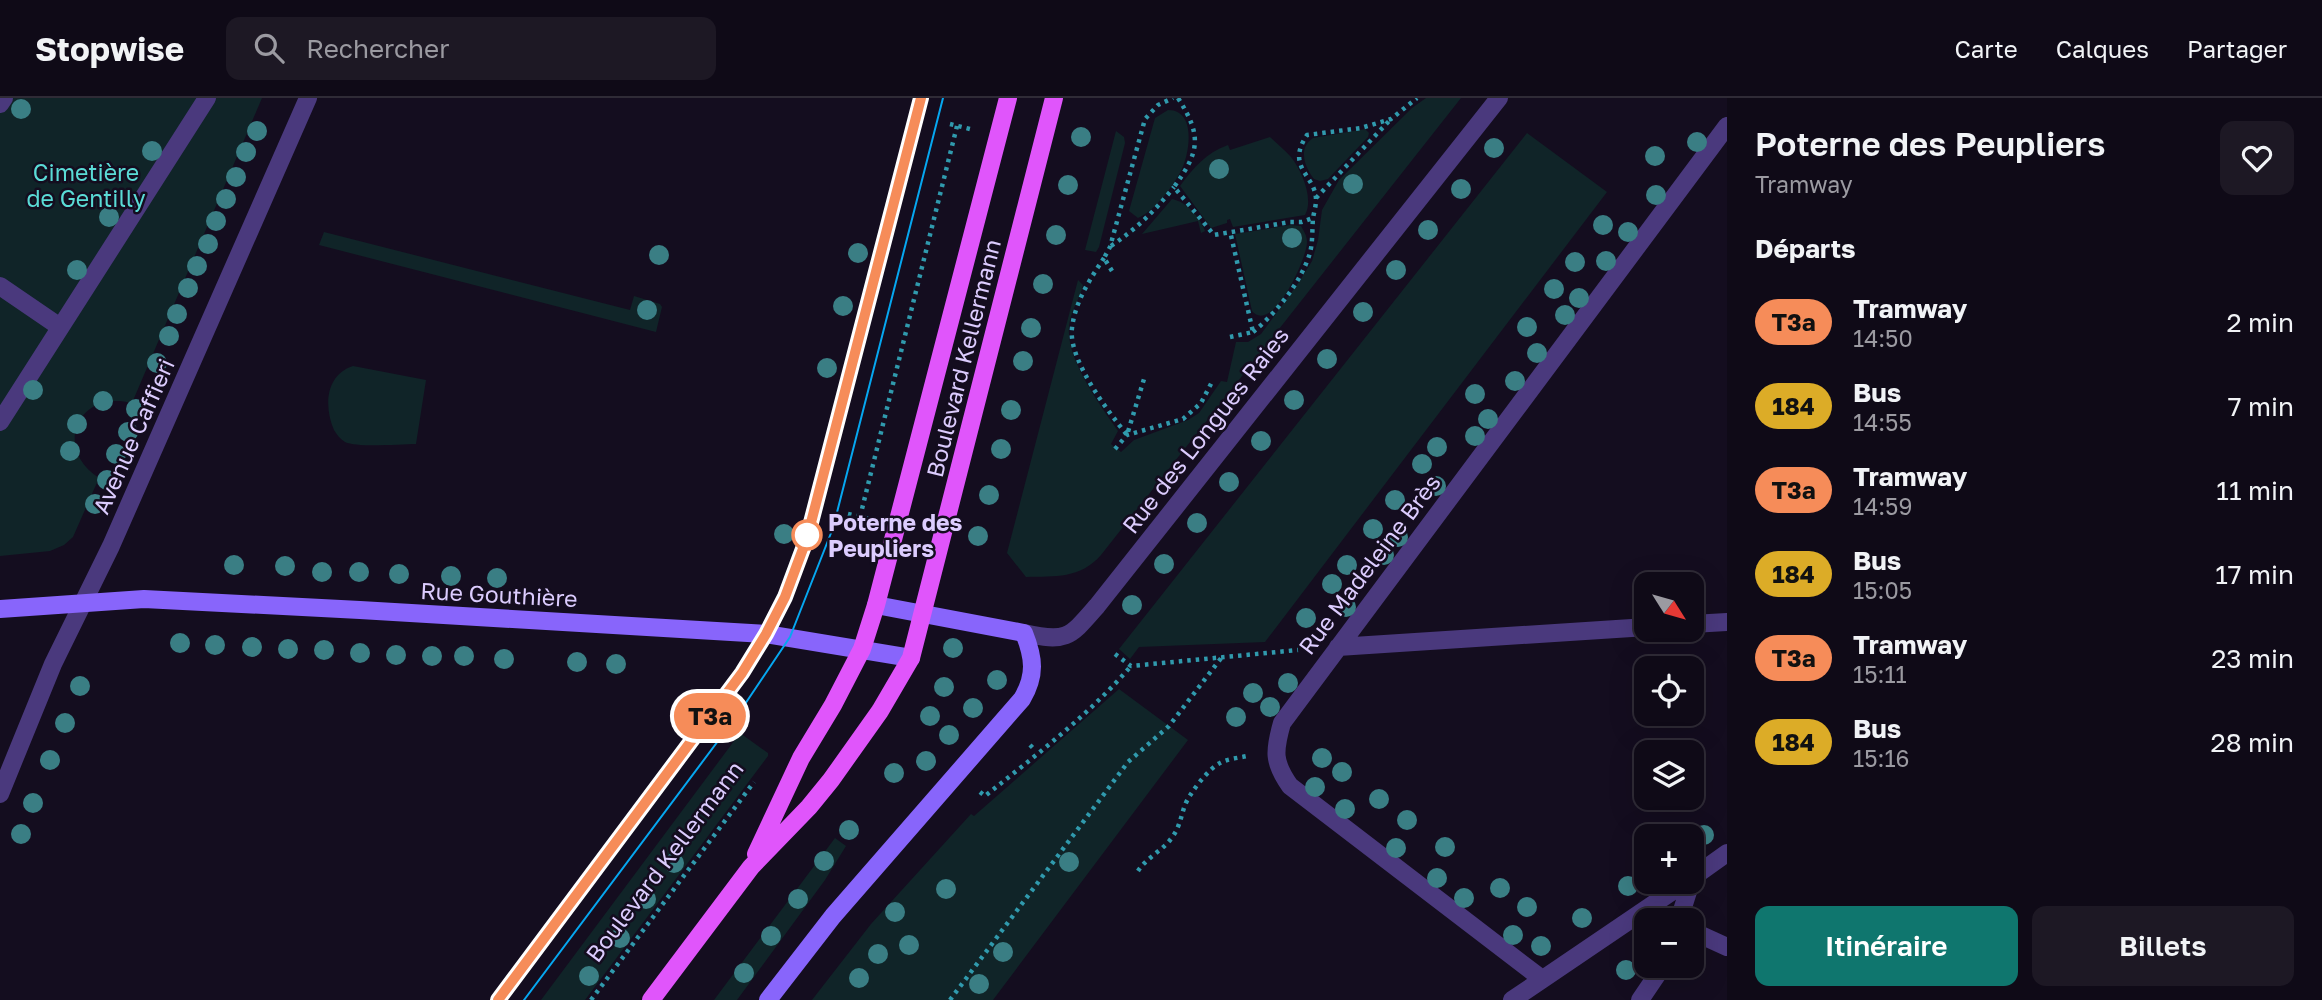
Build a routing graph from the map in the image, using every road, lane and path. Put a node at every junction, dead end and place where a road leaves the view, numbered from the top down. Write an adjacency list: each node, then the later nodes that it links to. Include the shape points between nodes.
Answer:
1 (4, 98): 10 (street)
2 (207, 98): 24 (street)
3 (309, 98): 35 (street, Avenue Caffieri)
4 (1008, 98): 36 (main road, Boulevard Kellermann)
5 (1054, 98): 38 (main road, Boulevard Kellermann)
6 (1173, 98): 20 (path, via 1145,119)
7 (1178, 98): 16 (path, via 1195,142 1192,161)
8 (1417, 98): 11 (path)
9 (1499, 98): 42 (street, Rue des Longues Raies, via 1074,632 1046,638)
10 (0, 104)
11 (1391, 119): 17 (path); 17 (path, via 1307,135 1300,146 1300,162)
12 (950, 124): 13 (path)
13 (957, 126): 15 (path); 33 (path)
14 (1727, 126): 43 (street, Rue Madeleine Brès)
15 (970, 129)
16 (1174, 187): 19 (path, via 1214,235); 20 (path, via 1152,214)
17 (1316, 198): 18 (path)
18 (1313, 218): 19 (path); 25 (path, via 1310,255 1298,280)
19 (1230, 232): 25 (path)
20 (1110, 247): 21 (path)
21 (1104, 258): 22 (path); 30 (path, via 1086,285 1072,330 1084,372)
22 (1112, 271)
23 (0, 286): 24 (street)
24 (60, 327): 29 (street)
25 (1253, 332): 26 (path)
26 (1230, 337)
27 (1144, 379): 30 (path)
28 (1213, 380): 30 (path, via 1201,403 1183,419)
29 (0, 422)
30 (1126, 435): 31 (path)
31 (1115, 449)
32 (848, 514): 33 (path)
33 (860, 517): 34 (path)
34 (870, 520)
35 (84, 602): 37 (street, Rue Gouthière); 44 (street, Rue Gouthière, via 144,599 704,629); 54 (street, Avenue Caffieri, via 53,664)
36 (876, 605): 38 (street, Rue des Longues Raies); 44 (main road, Boulevard Kellermann)
37 (0, 609)
38 (922, 613): 42 (street, Rue des Longues Raies); 47 (main road, Boulevard Kellermann)
39 (1727, 622): 40 (street)
40 (1704, 623)
41 (1634, 628): 43 (street)
42 (1024, 633): 66 (street, via 1032,671 1022,699 841,906)
43 (1338, 647): 46 (path); 63 (street, Rue Madeleine Brès, via 1282,723 1275,749 1279,771 1290,786)
44 (862, 649): 47 (street, Rue Gouthière); 56 (main road, Boulevard Kellermann, via 801,758)
45 (1115, 654): 48 (path)
46 (1222, 657): 48 (path); 67 (path, via 1170,726 1128,762)
47 (911, 658): 56 (main road, Boulevard Kellermann, via 831,780)
48 (1131, 666): 53 (path, via 1039,752 985,796)
49 (1030, 745): 50 (path)
50 (1035, 750)
51 (1219, 763): 58 (path, via 1186,802 1172,837)
52 (757, 778): 64 (path, Boulevard Kellermann)
53 (980, 792)
54 (0, 794)
55 (1727, 853): 57 (street)
56 (751, 867): 65 (main road, Boulevard Kellermann)
57 (1704, 870)
58 (1138, 871)
59 (1670, 894): 63 (street)
60 (1704, 936): 61 (street)
61 (1727, 947)
62 (1655, 978): 69 (street)
63 (1542, 979): 68 (street)
64 (591, 1000)
65 (651, 1000)
66 (768, 1000)
67 (950, 1000)
68 (1512, 1000)
69 (1640, 1000)

